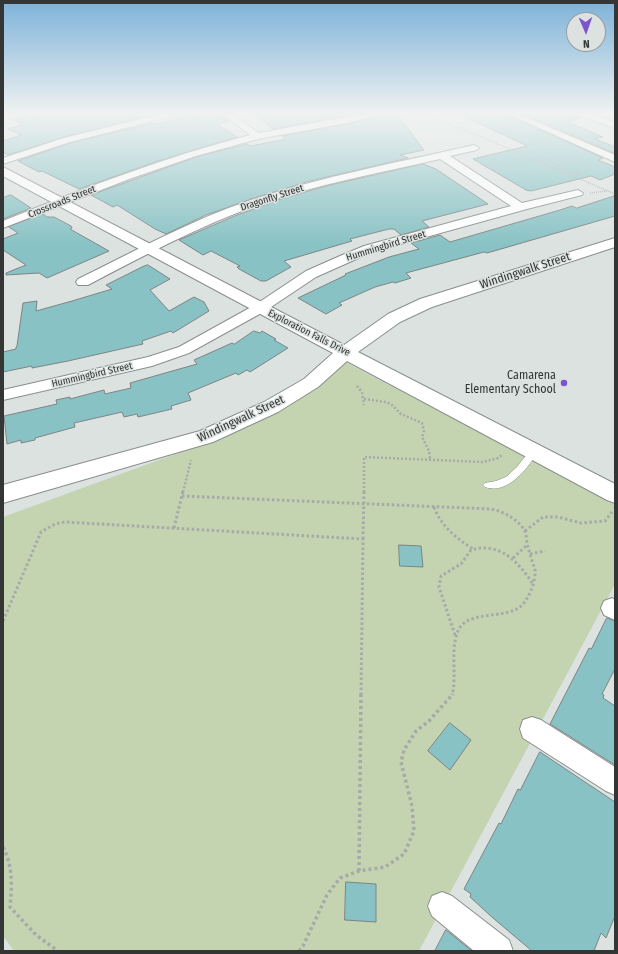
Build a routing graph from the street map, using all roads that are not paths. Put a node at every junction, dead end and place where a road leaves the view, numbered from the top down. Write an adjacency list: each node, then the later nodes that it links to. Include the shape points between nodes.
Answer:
1 (14, 158): 5 (street)
2 (182, 158): 8 (street, Crossroads Street)
3 (434, 158): 12 (street, Dragonfly Street, via 319,183 262,200 161,241)
4 (443, 158): 9 (street)
5 (3, 161)
6 (3, 171): 8 (street, Exploration Falls Drive)
7 (578, 193): 9 (street, Hummingbird Street)
8 (59, 201): 10 (street, Crossroads Street); 12 (street, Exploration Falls Drive)
9 (520, 207): 14 (street, Hummingbird Street, via 368,249 310,274)
10 (3, 226)
11 (615, 242): 15 (street, Windingwalk Street, via 426,303 394,318)
12 (148, 250): 13 (street, Dragonfly Street); 14 (street, Exploration Falls Drive)
13 (83, 282)
14 (260, 308): 15 (street, Exploration Falls Drive); 16 (street, Hummingbird Street, via 184,350 152,361)
15 (346, 352): 17 (street, Exploration Falls Drive); 19 (street, Windingwalk Street, via 311,383 271,408 206,437)
16 (3, 395)
17 (534, 451): 18 (lane, via 520,470 506,482); 20 (street, Exploration Falls Drive)
18 (488, 485)
19 (3, 494)
20 (615, 494)
21 (532, 729): 22 (street)
22 (615, 782)
23 (442, 906): 24 (street)
24 (498, 951)

